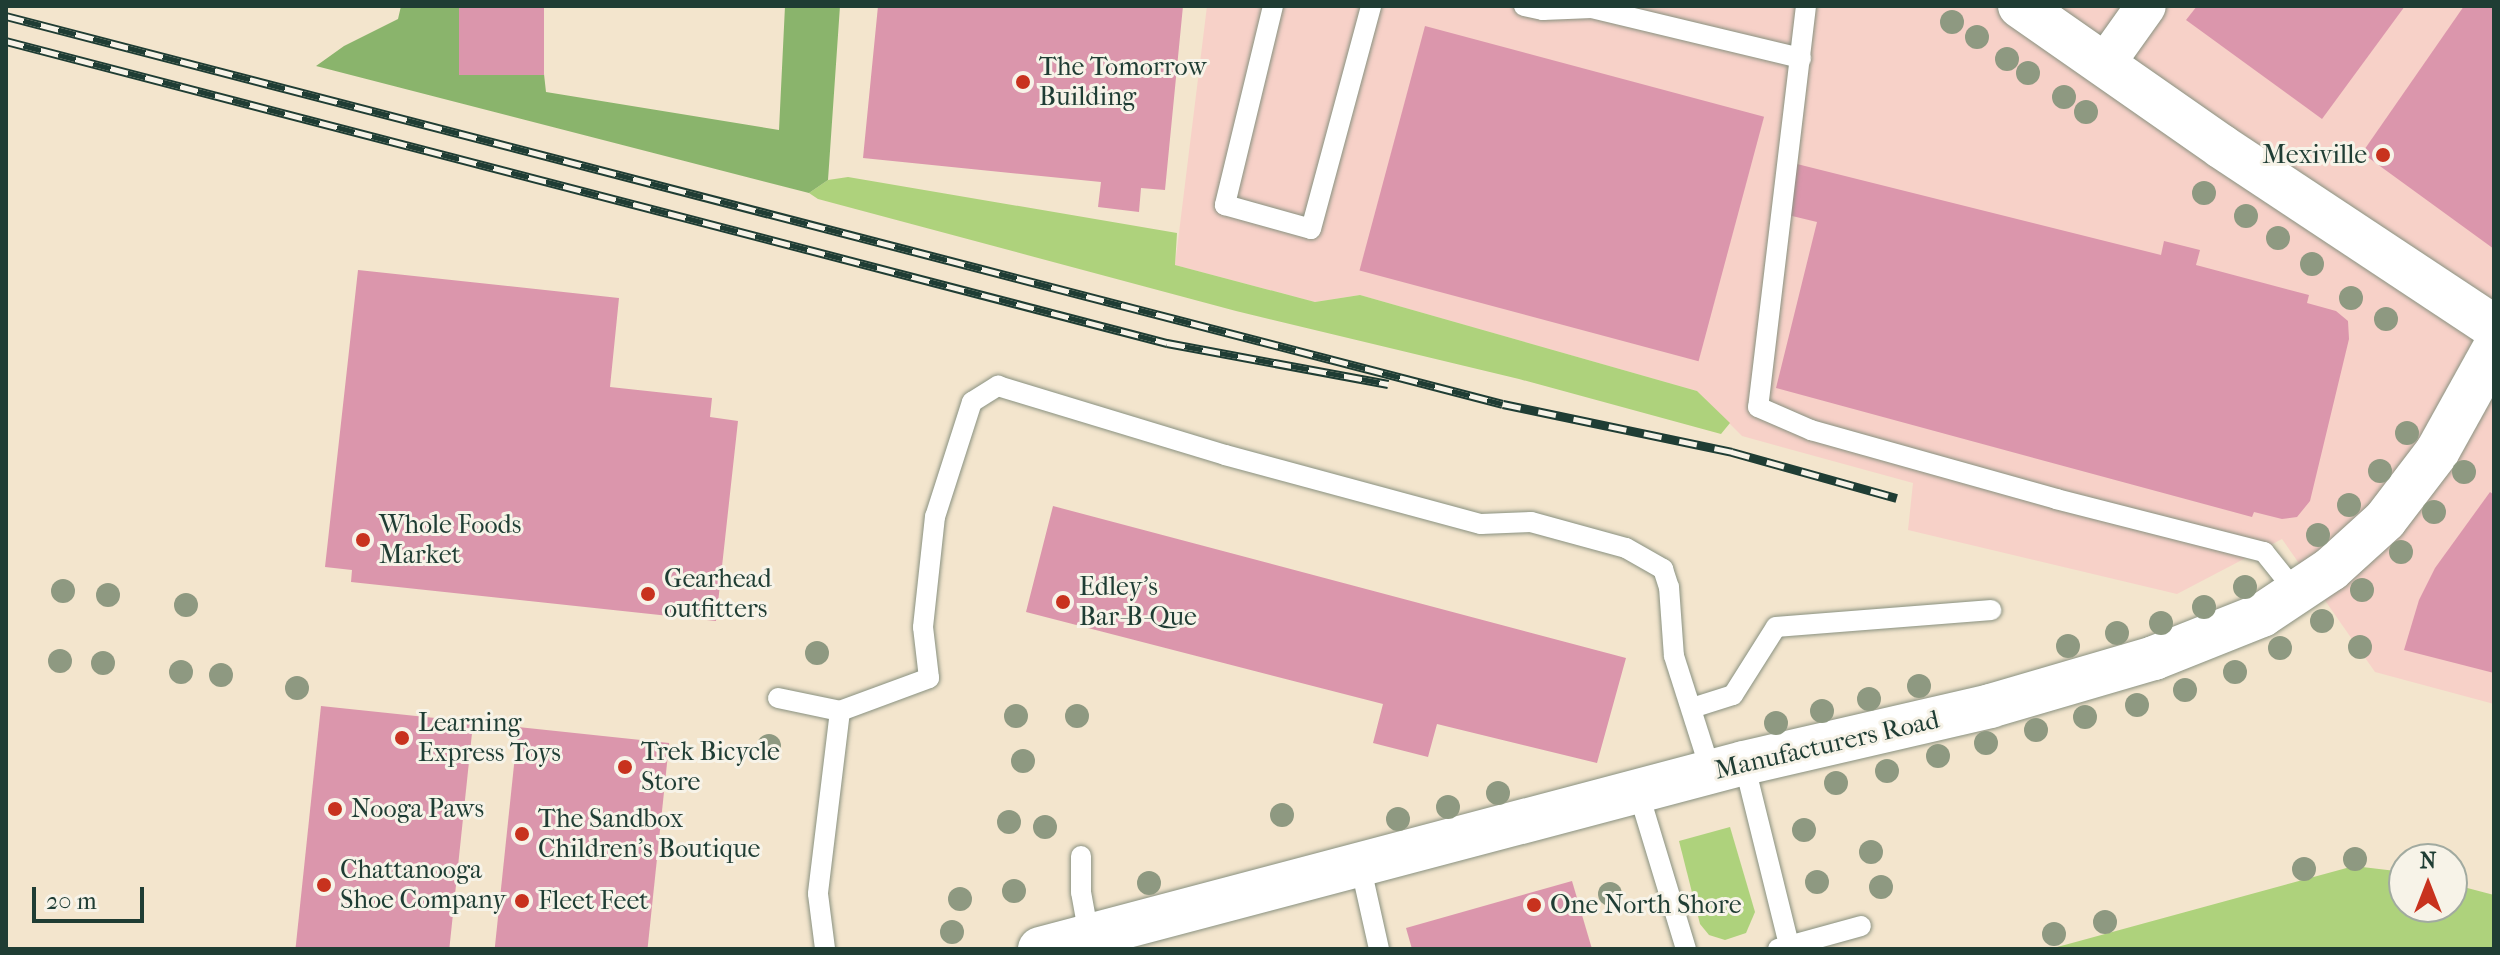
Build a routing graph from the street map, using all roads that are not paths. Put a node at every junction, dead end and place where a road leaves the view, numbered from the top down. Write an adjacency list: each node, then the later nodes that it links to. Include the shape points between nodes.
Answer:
1 (1273, 6): 2 (lane, via 1225,205 1311,229)
2 (1371, 6)
3 (1806, 6): 7 (lane)
4 (2020, 6): 8 (main road)
5 (2146, 6): 8 (street)
6 (1538, 7): 7 (lane, via 1592,8)
7 (1801, 58): 11 (lane, via 1758,407 1811,430 2264,552)
8 (2104, 65): 9 (main road)
9 (2494, 327)
10 (2494, 349): 11 (main road, Manufacturers Road, via 2437,452 2385,520 2331,569)
11 (2296, 592): 16 (main road, Manufacturers Road, via 2262,615 2154,658 1990,706)
12 (1991, 610): 14 (lane, via 1776,627 1733,695)
13 (778, 698): 15 (lane)
14 (1692, 708): 15 (lane, via 1674,656 1663,569 1626,548 1531,522 1481,524 998,386 972,402 935,517 923,627 929,678); 16 (lane)
15 (840, 711): 23 (lane, via 818,894)
16 (1728, 768): 17 (main road, Manufacturers Road); 22 (lane)
17 (1638, 791): 19 (main road, Manufacturers Road); 26 (lane)
18 (1081, 856): 21 (lane)
19 (1360, 864): 21 (main road, Manufacturers Road); 25 (lane)
20 (1861, 926): 22 (lane)
21 (1089, 936): 24 (main road, Manufacturers Road)
22 (1786, 948)
23 (825, 949)
24 (1040, 949)
25 (1379, 949)
26 (1686, 949)

